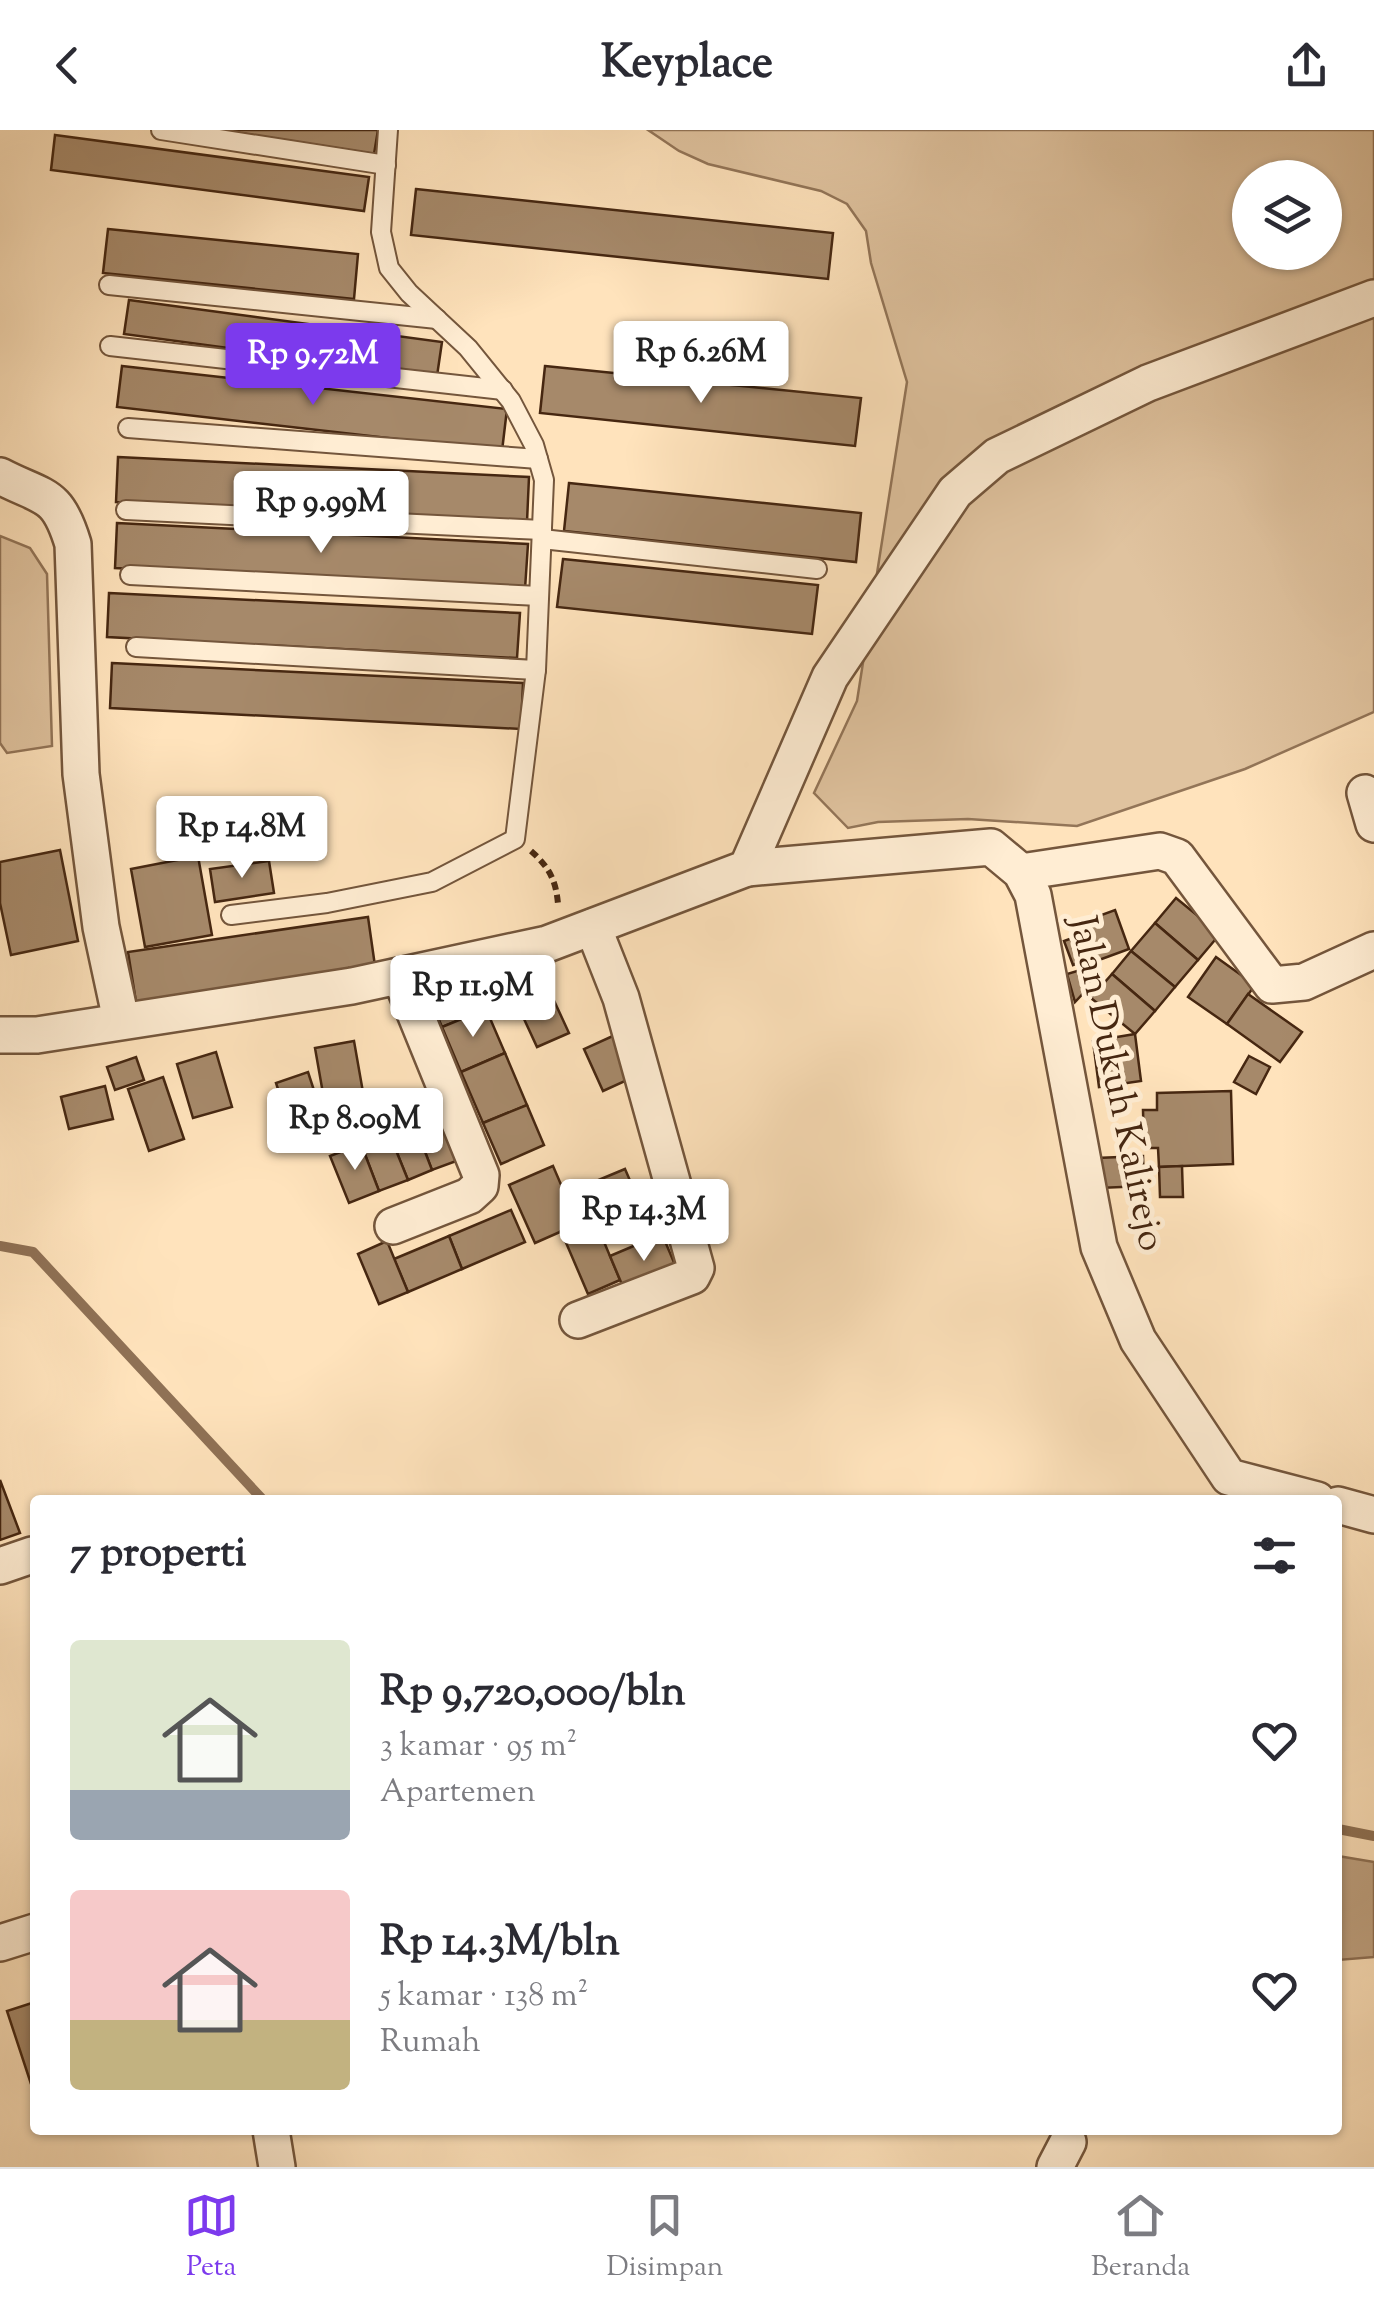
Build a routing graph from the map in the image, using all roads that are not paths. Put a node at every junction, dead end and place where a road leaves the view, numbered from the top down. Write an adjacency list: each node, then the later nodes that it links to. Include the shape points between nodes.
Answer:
1 (160, 130): 3 (lane)
2 (388, 130): 3 (lane)
3 (386, 165): 6 (lane, via 381,232 389,268)
4 (109, 285): 6 (lane)
5 (1374, 298): 19 (street, via 1148,382 997,456 955,492 830,677)
6 (438, 319): 8 (lane)
7 (110, 346): 8 (lane)
8 (502, 390): 10 (lane)
9 (128, 428): 10 (lane)
10 (538, 459): 13 (lane)
11 (0, 476): 25 (street, via 50,499 74,544 82,774 101,927)
12 (126, 510): 13 (lane)
13 (542, 535): 14 (lane); 16 (lane)
14 (817, 569)
15 (130, 575): 16 (lane)
16 (539, 596): 18 (lane)
17 (136, 647): 18 (lane)
18 (536, 670): 21 (lane, via 515,839 432,882)
19 (747, 868): 20 (street, via 991,847); 22 (street)
20 (1022, 872): 23 (street, via 1160,851 1177,858 1272,985 1304,982); 29 (street, Jalan Dukuh Kalirejo, via 1033,895 1099,1247 1138,1340 1229,1477)
21 (230, 914)
22 (593, 928): 24 (street); 28 (street, via 621,998 696,1268 692,1276)
23 (1374, 950)
24 (400, 976): 25 (street); 27 (street, via 480,1186)
25 (121, 1020): 26 (street)
26 (0, 1035)
27 (393, 1226)
28 (578, 1320)
29 (1299, 1495)
30 (1342, 1506): 31 (street)
31 (1374, 1515)
32 (30, 1934): 33 (street)
33 (0, 1943)
34 (272, 2135): 35 (street)
35 (277, 2167)

